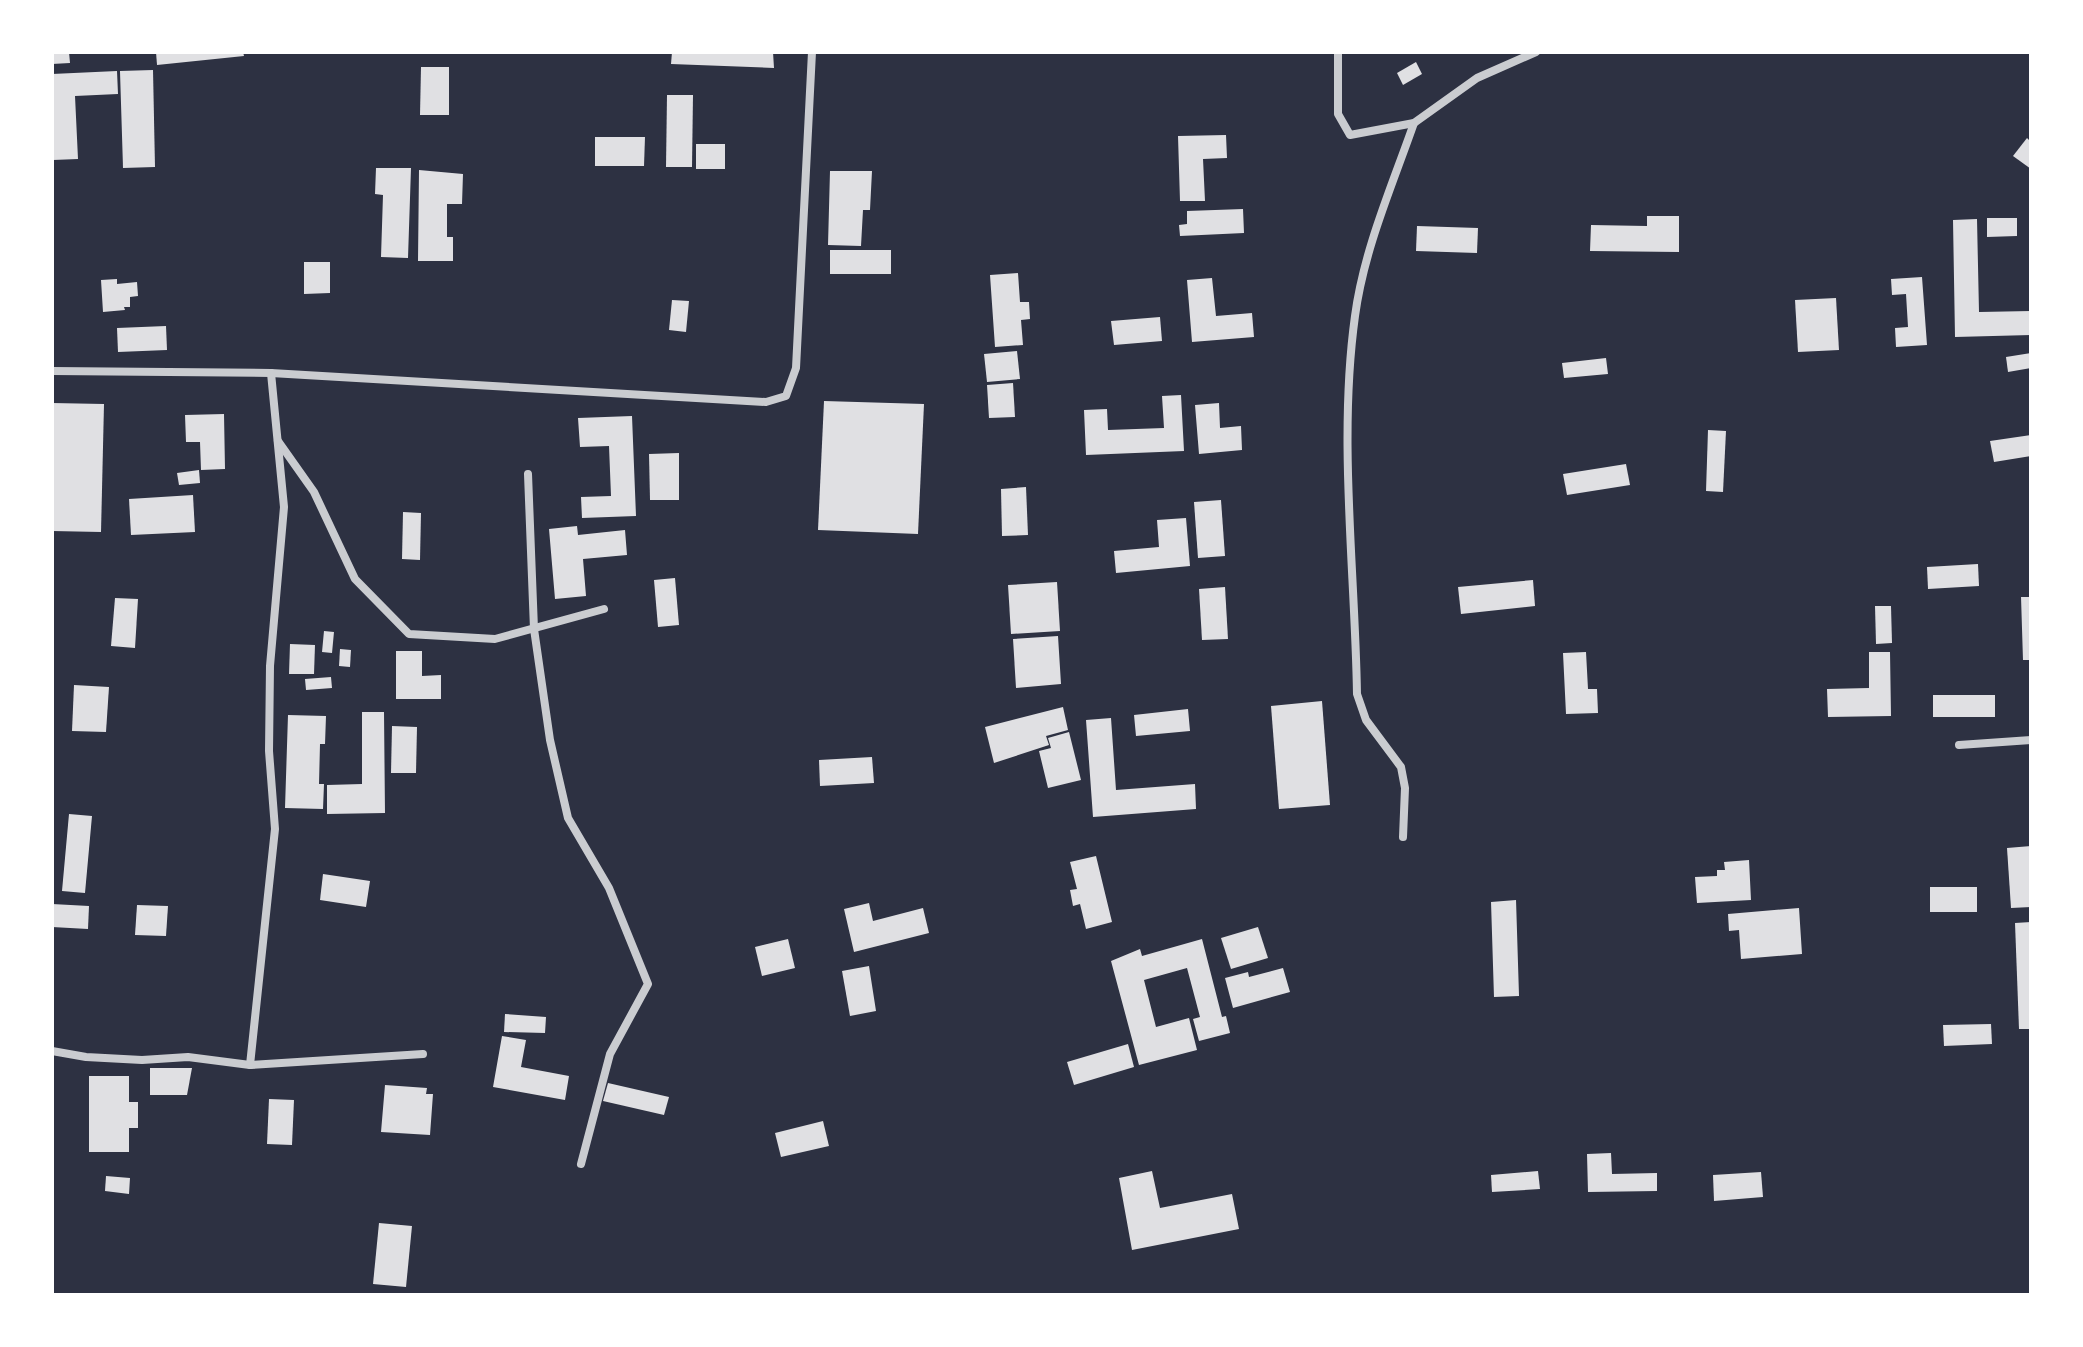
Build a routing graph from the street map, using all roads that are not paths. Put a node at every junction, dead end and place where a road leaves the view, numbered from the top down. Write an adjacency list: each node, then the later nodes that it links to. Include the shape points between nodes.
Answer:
1 (812, 52): 6 (street, via 796,368 786,396 766,402)
2 (1338, 52): 4 (street, via 1338,114 1350,135)
3 (1536, 52): 4 (street, via 1477,78)
4 (1414, 123): 13 (street, via 1381,209 1355,314 1347,437 1357,694 1366,720 1401,767)
5 (52, 371): 6 (street)
6 (271, 373): 7 (street)
7 (277, 440): 10 (street, via 314,492 355,579 409,634 495,639); 16 (street, via 284,507 270,666 275,829)
8 (528, 474): 10 (street)
9 (604, 609): 10 (street)
10 (534, 629): 17 (street, via 568,818 609,888 648,984 610,1054)
11 (2031, 740): 12 (street)
12 (1959, 745)
13 (1403, 837)
14 (52, 1051): 16 (street)
15 (423, 1054): 16 (street)
16 (250, 1065)
17 (581, 1164)

